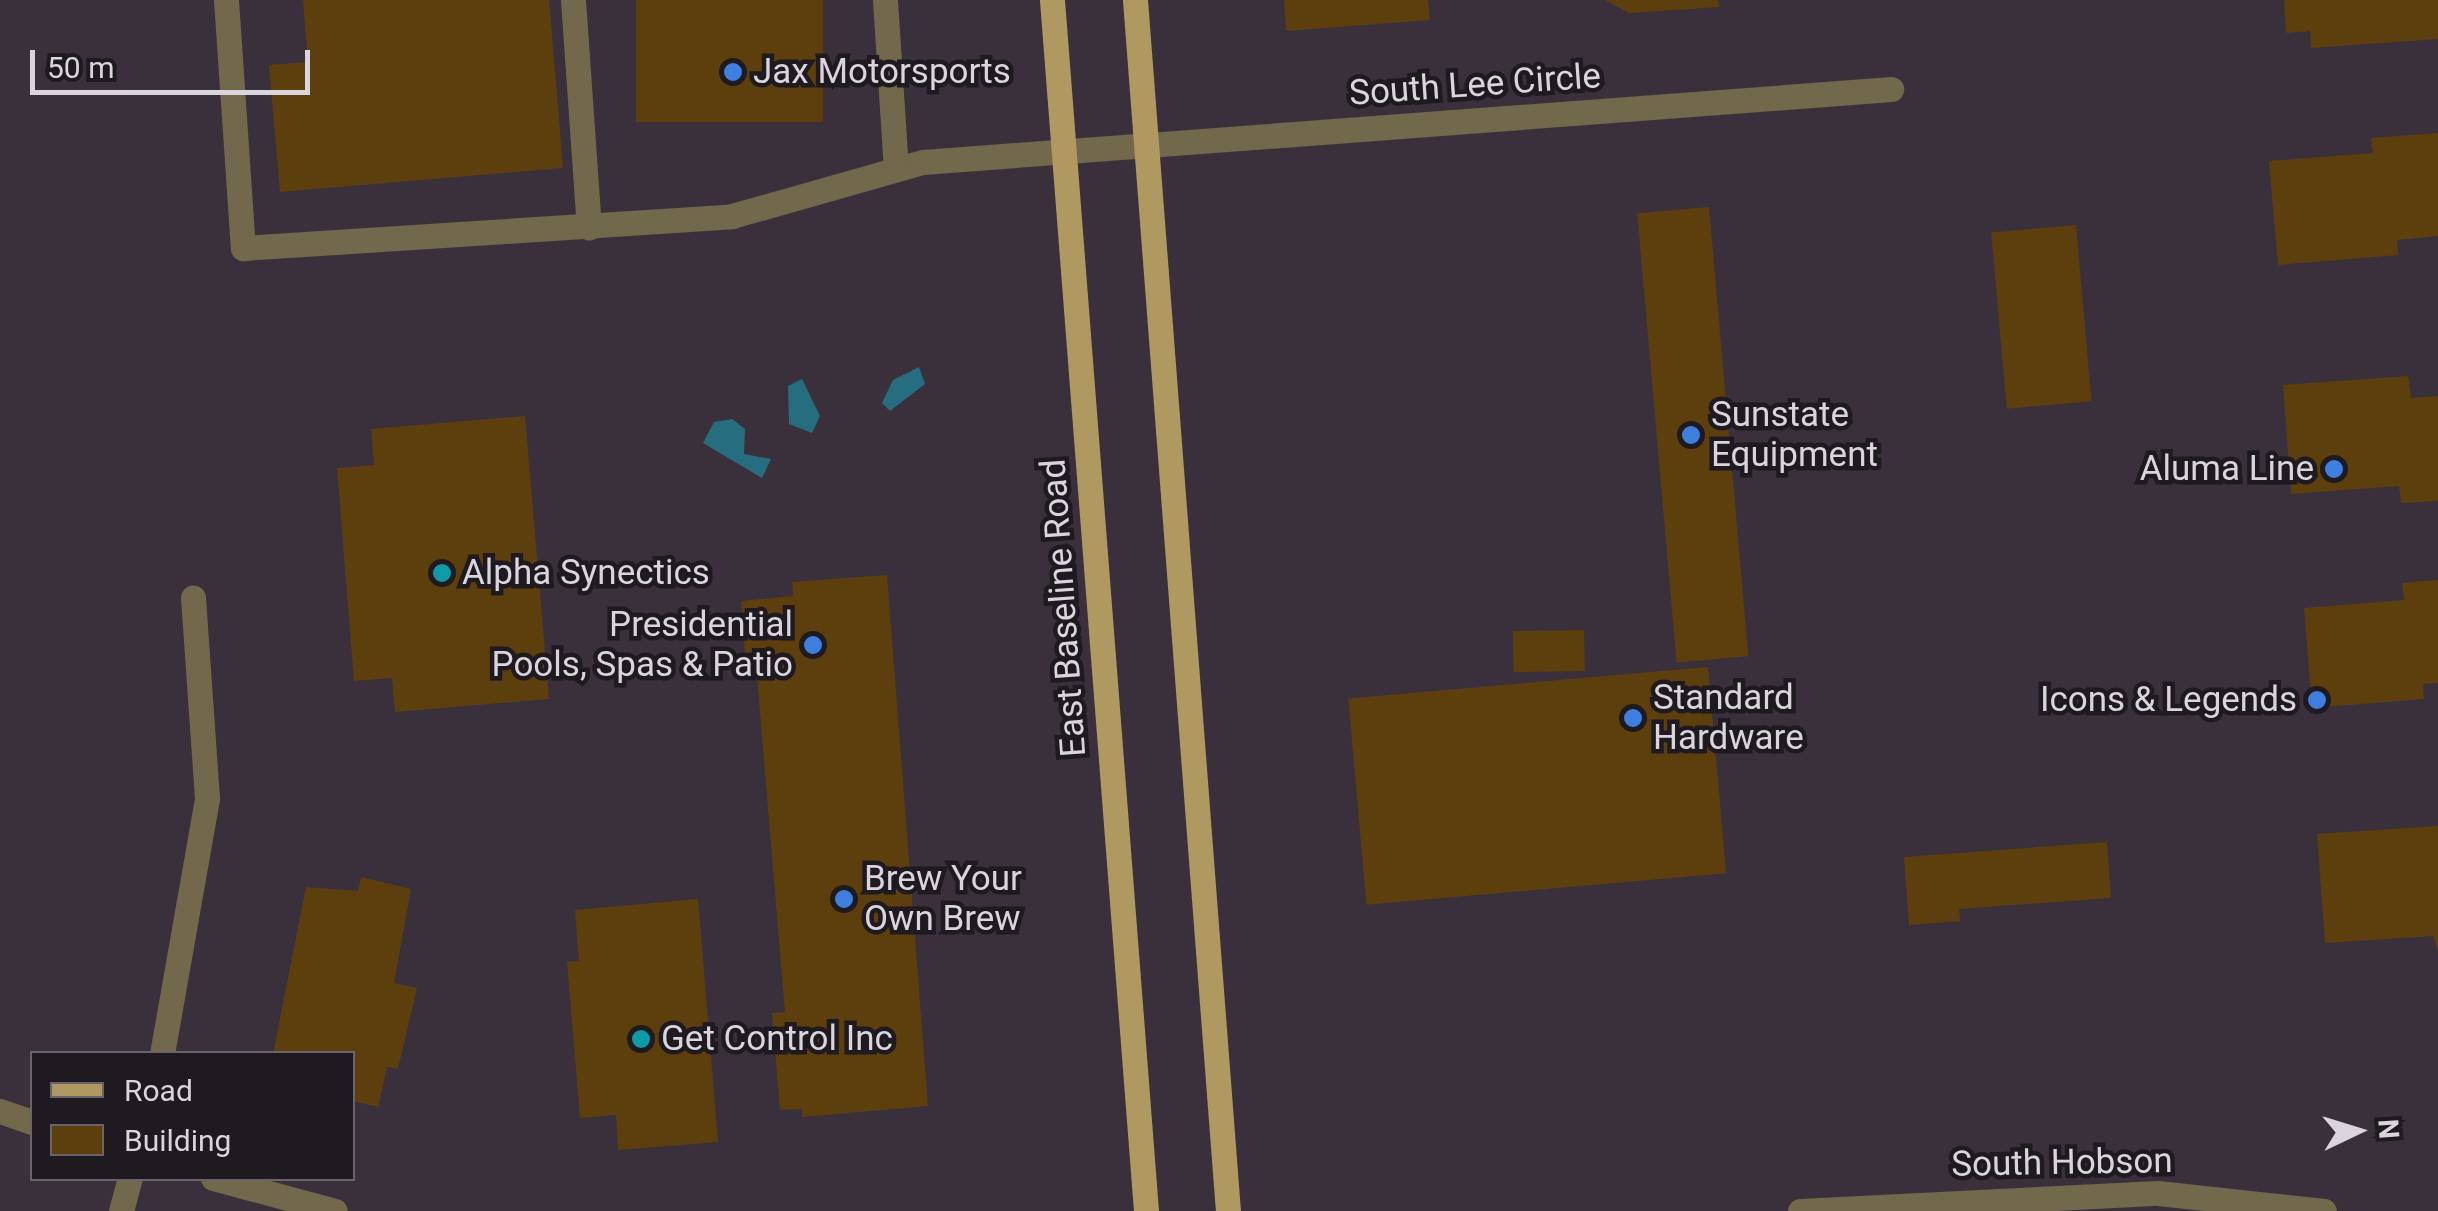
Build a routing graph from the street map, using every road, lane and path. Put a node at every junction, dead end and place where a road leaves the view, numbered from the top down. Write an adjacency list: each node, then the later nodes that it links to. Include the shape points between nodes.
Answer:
1 (226, 0): 10 (street, South Lee Circle, via 243,248)
2 (573, 0): 10 (street)
3 (884, 0): 9 (street)
4 (1052, 0): 8 (main road, East Baseline Road)
5 (1135, 0): 7 (main road)
6 (1891, 90): 7 (street, South Lee Circle)
7 (1146, 144): 8 (street, South Lee Circle); 20 (main road)
8 (1064, 150): 9 (street, South Lee Circle); 19 (main road, East Baseline Road)
9 (896, 168): 10 (street, South Lee Circle, via 732,216)
10 (589, 228)
11 (194, 597): 12 (street, via 208,798)
12 (163, 1051)
13 (0, 1110): 14 (street)
14 (30, 1121)
15 (129, 1181): 17 (street)
16 (224, 1181): 18 (street)
17 (121, 1211)
18 (335, 1211)
19 (1146, 1211)
20 (1228, 1211)
21 (1800, 1211): 22 (street, South Hobson, via 2158,1193)
22 (2324, 1211)

